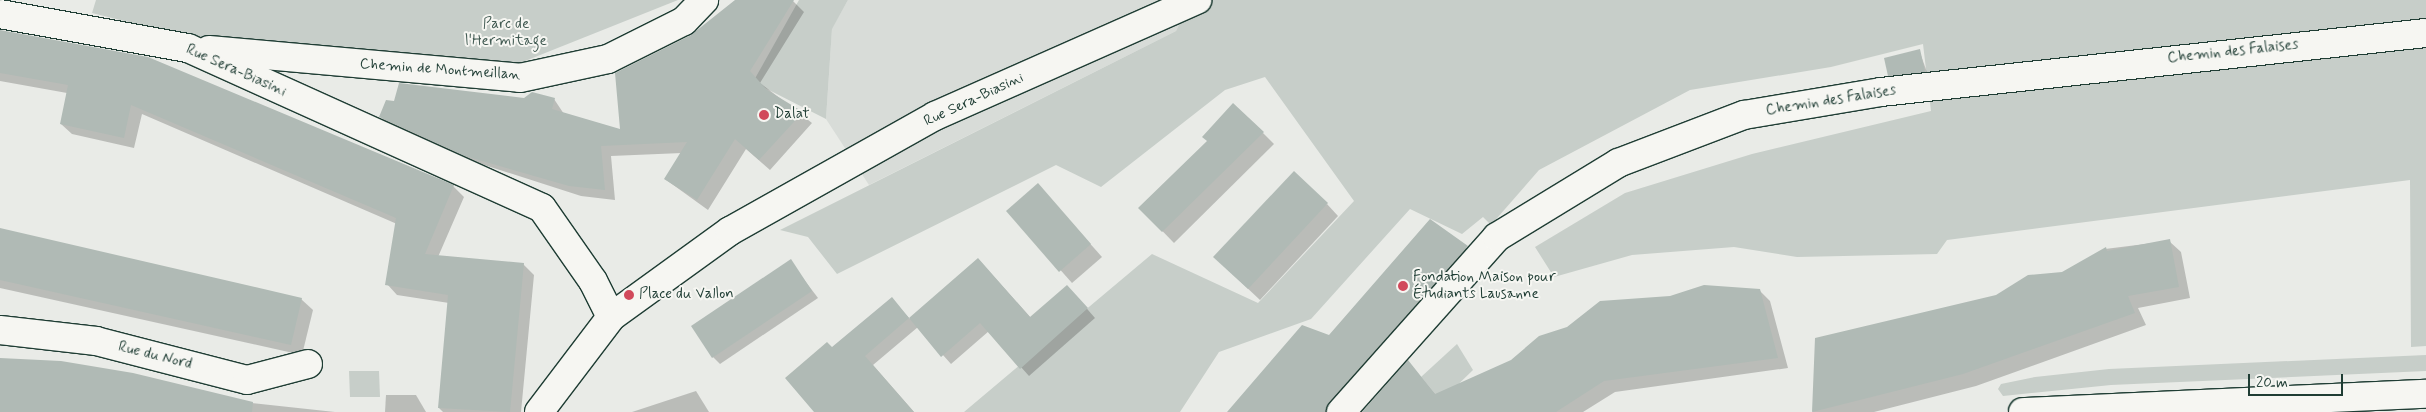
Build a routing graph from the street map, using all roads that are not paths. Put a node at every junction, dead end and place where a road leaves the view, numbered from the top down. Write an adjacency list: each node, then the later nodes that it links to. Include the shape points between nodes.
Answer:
1 (704, 0): 5 (street, Chemin de Montmeillan, via 684,21 608,58 520,78)
2 (1197, 0): 6 (street, Rue Sera-Biasini, via 935,116 757,216)
3 (0, 14): 5 (street, Rue Sera-Biasini)
4 (2426, 33): 11 (street, Chemin des Falaises, via 1891,91 1744,115 1618,163 1496,237)
5 (188, 48): 6 (street, Rue Sera-Biasini, via 542,208 593,281)
6 (611, 317): 10 (street)
7 (0, 330): 8 (street, Rue du Nord, via 96,341 247,380)
8 (308, 364)
9 (2426, 394): 12 (street)
10 (539, 412)
11 (1341, 412)
12 (2023, 412)

